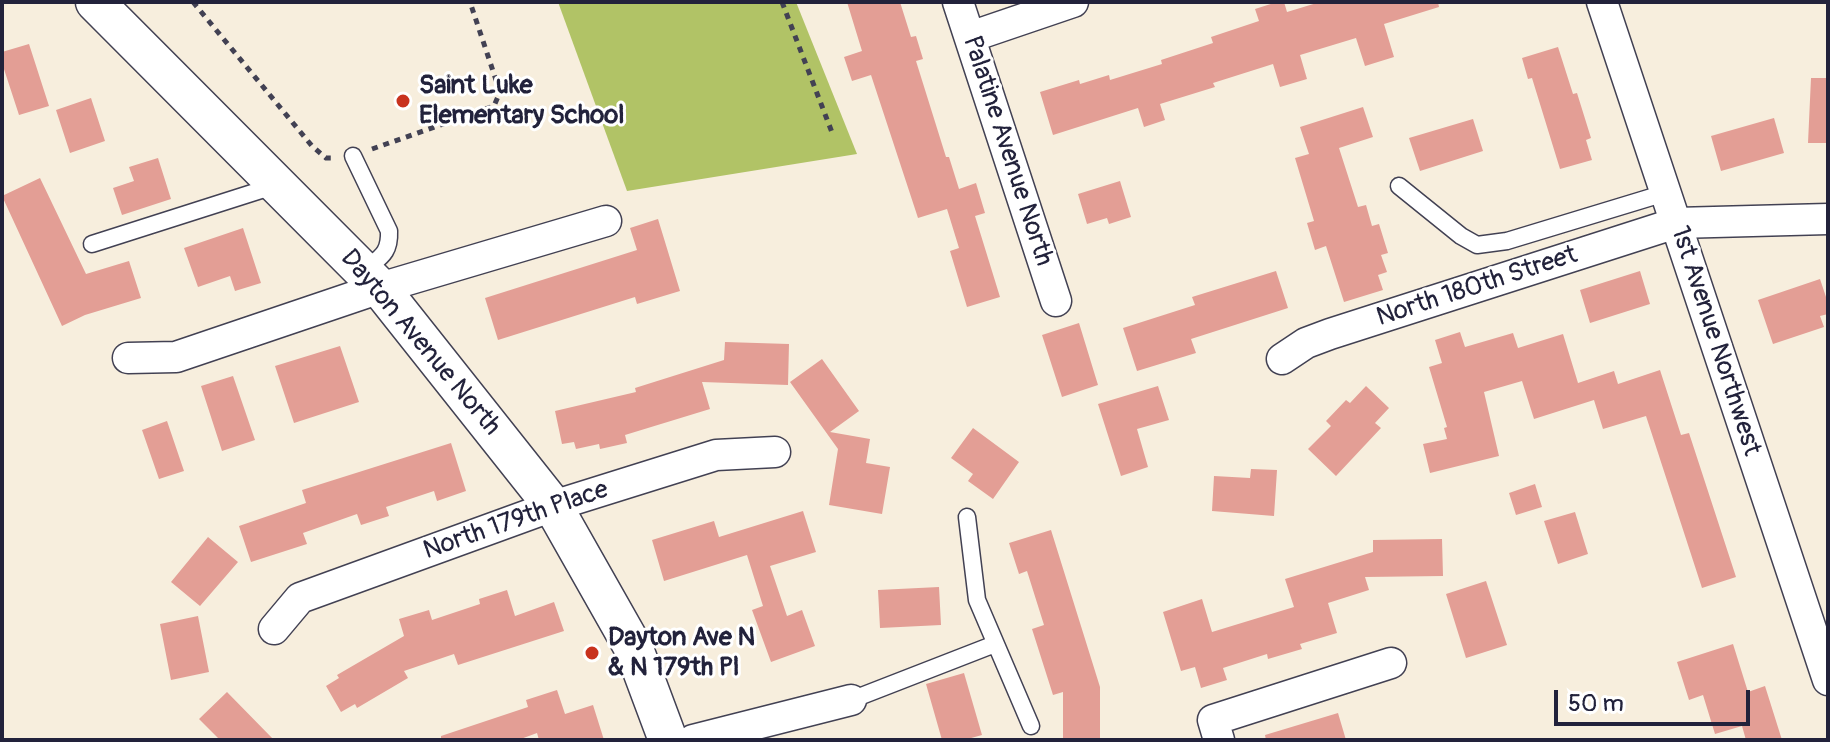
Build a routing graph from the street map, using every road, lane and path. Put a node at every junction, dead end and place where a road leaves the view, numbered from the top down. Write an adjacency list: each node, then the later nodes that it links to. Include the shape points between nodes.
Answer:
1 (95, 2): 11 (street, Dayton Avenue North)
2 (193, 2): 10 (path, via 312,146 326,158)
3 (470, 2): 10 (path, via 500,92 494,106)
4 (782, 2): 9 (path)
5 (958, 2): 8 (street, Palatine Avenue North)
6 (1073, 2): 8 (street)
7 (1602, 2): 13 (street, 1st Avenue Northwest)
8 (970, 37): 19 (street, Palatine Avenue North)
9 (833, 135)
10 (353, 156): 18 (lane, via 389,231 389,244)
11 (279, 185): 17 (lane); 18 (street, Dayton Avenue North)
12 (1399, 186): 13 (lane, via 1477,245 1507,241)
13 (1665, 193): 16 (street, 1st Avenue Northwest)
14 (1828, 219): 16 (street, North 180th Street)
15 (606, 221): 18 (street)
16 (1676, 223): 21 (street, North 180th Street, via 1330,334); 28 (street, 1st Avenue Northwest)
17 (92, 244)
18 (372, 280): 20 (street, via 176,357); 23 (street, Dayton Avenue North)
19 (1056, 301)
20 (128, 358)
21 (1282, 359)
22 (775, 452): 23 (street, North 179th Place, via 716,455)
23 (553, 506): 25 (street, North 179th Place, via 300,598); 32 (street, Dayton Avenue North, via 634,649)
24 (967, 517): 26 (lane, via 977,600)
25 (274, 629)
26 (995, 644): 29 (lane); 30 (lane)
27 (1391, 663): 31 (street)
28 (1828, 680)
29 (851, 700): 33 (street)
30 (1031, 726)
31 (1216, 730)
32 (668, 740)
33 (693, 740)

